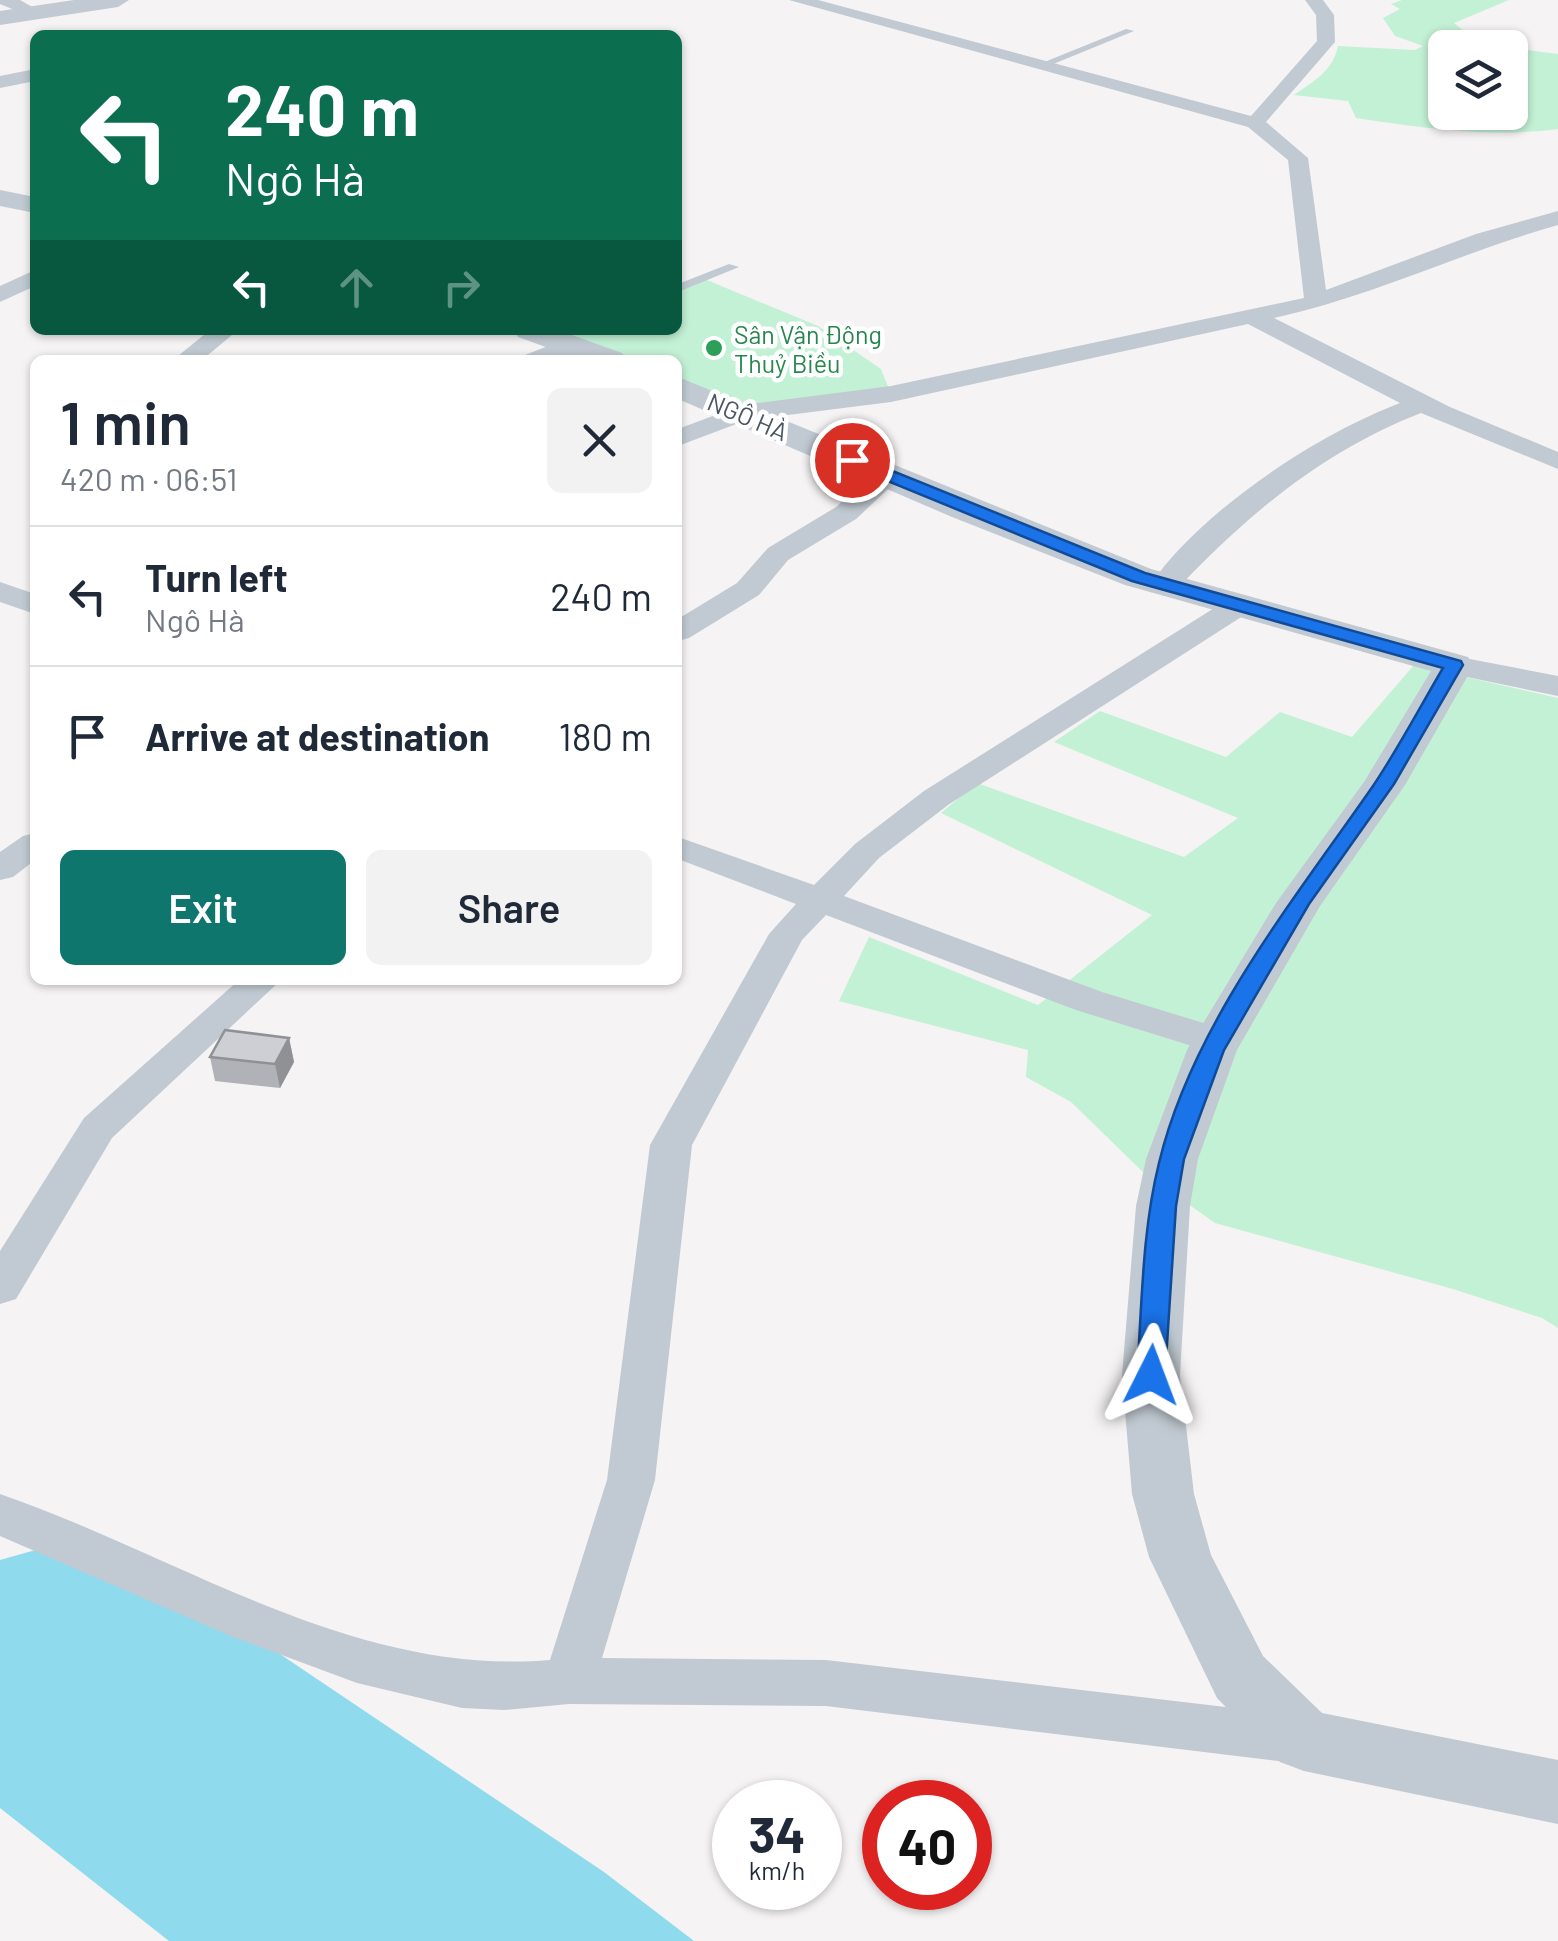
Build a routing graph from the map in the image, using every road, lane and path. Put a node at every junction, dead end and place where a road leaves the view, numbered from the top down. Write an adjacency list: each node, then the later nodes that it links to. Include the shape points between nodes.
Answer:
1 (5, 0): 5 (street)
2 (118, 0): 5 (street)
3 (798, 0): 8 (street)
4 (1314, 0): 11 (street, via 1325,15 1326,42)
5 (34, 13): 6 (street)
6 (0, 18)
7 (1129, 31): 8 (lane)
8 (1042, 65): 11 (street)
9 (30, 76): 10 (street)
10 (0, 82)
11 (1255, 123): 19 (street, via 1298,158)
12 (0, 198): 13 (street)
13 (30, 204)
14 (1558, 218): 19 (street)
15 (733, 267): 17 (lane)
16 (30, 279): 18 (street)
17 (682, 286)
18 (0, 295)
19 (1316, 302): 20 (street)
20 (1251, 316): 26 (street); 27 (street, via 891,394)
21 (219, 335): 23 (street)
22 (550, 340): 24 (street)
23 (193, 355)
24 (596, 355)
25 (682, 389): 27 (street, NGÔ HÀ)
26 (1422, 404): 29 (street); 31 (street, via 1334,440 1296,465 1220,525)
27 (742, 413): 28 (street); 30 (street, NGÔ HÀ)
28 (682, 436)
29 (1558, 461)
30 (888, 476): 31 (street, NGÔ HÀ); 33 (street, via 846,513 778,554 748,590)
31 (1165, 585): 32 (street, NGÔ HÀ)
32 (1238, 606): 34 (street, NGÔ HÀ); 39 (street, via 936,798)
33 (682, 630)
34 (1454, 665): 35 (street, NGÔ HÀ); 41 (street)
35 (1558, 686)
36 (682, 847): 39 (street)
37 (30, 848): 38 (street)
38 (0, 869)
39 (818, 898): 41 (street, via 1090,1001); 44 (street, via 779,947 672,1145 631,1480)
40 (256, 985): 42 (street, via 98,1128)
41 (1218, 1040): 45 (street, via 1172,1159 1163,1206 1151,1375 1163,1494 1180,1557 1240,1677)
42 (0, 1287)
43 (0, 1514): 44 (street, via 375,1667 462,1685)
44 (569, 1681): 45 (street, via 826,1683)
45 (1304, 1740): 46 (street)
46 (1558, 1792)

